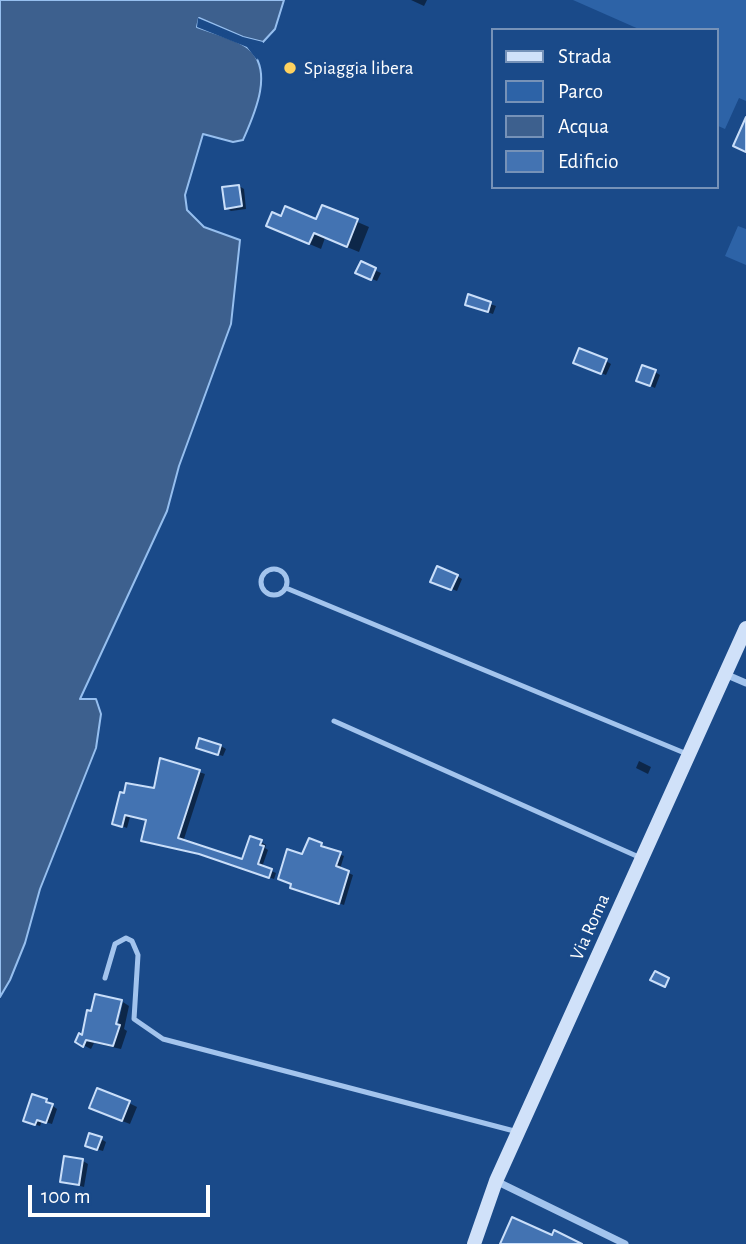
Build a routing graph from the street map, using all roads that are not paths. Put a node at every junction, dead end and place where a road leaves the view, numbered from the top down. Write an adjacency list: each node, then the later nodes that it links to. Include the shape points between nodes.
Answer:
1 (286, 588): 1 (lane, via 287,579 278,569 262,575 268,593 280,594); 6 (lane)
2 (746, 628): 3 (street, Via Roma)
3 (726, 674): 4 (street); 6 (street, Via Roma)
4 (746, 683)
5 (334, 722): 7 (lane)
6 (689, 755): 7 (street, Via Roma)
7 (642, 858): 9 (street, Via Roma)
8 (106, 978): 9 (lane, via 115,944 126,938 138,955 134,1019 163,1039)
9 (518, 1132): 10 (street, Via Roma)
10 (496, 1181): 11 (street, Via Roma); 12 (street)
11 (474, 1244)
12 (625, 1244)

